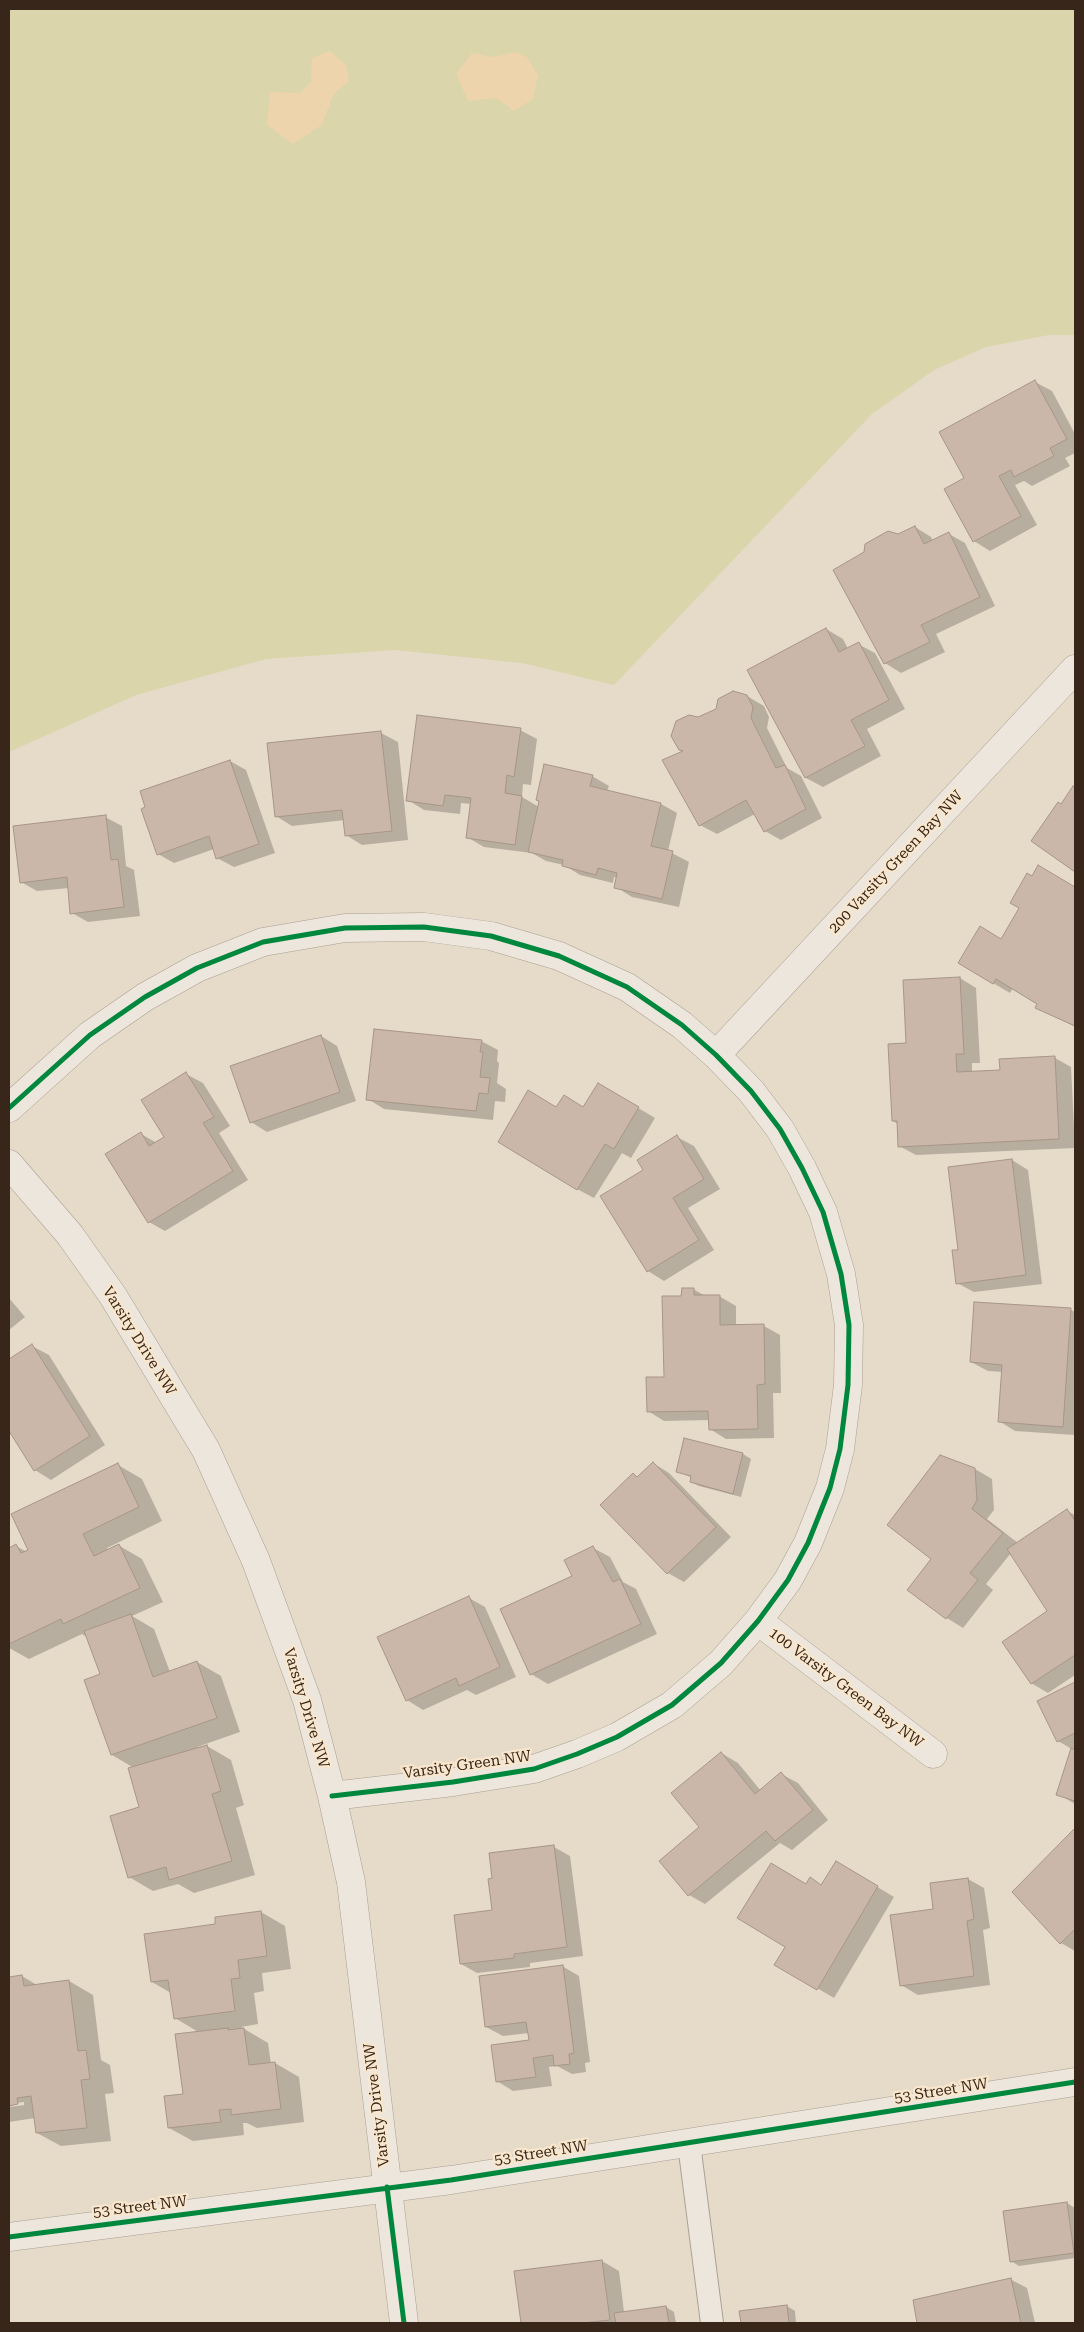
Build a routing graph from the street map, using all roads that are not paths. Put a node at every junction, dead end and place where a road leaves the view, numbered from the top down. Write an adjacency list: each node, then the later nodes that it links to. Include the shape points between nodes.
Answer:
1 (1075, 668): 2 (street, 200 Varsity Green Bay NW)
2 (716, 1054): 3 (street, Varsity Green NW, via 682,1025 627,987 559,956 481,934 424,927 345,928 263,942 197,968 145,997 90,1035); 5 (street, Varsity Green NW, via 751,1091 780,1130 802,1168 823,1212 840,1274 849,1326 843,1431 830,1488 808,1543 788,1580)
3 (9, 1108)
4 (9, 1164): 7 (street, Varsity Drive NW, via 70,1235 113,1296 206,1450 256,1561 306,1700)
5 (758, 1621): 6 (street, 100 Varsity Green Bay NW); 7 (street, Varsity Green NW, via 721,1663 672,1705 617,1737 578,1754 534,1769)
6 (933, 1754)
7 (332, 1796): 10 (street, Varsity Drive NW, via 350,1882)
8 (1075, 2082): 9 (street, 53 Street NW)
9 (689, 2144): 10 (street, 53 Street NW); 13 (lane)
10 (387, 2187): 11 (street, 53 Street NW); 12 (street, Varsity Drive NW)
11 (9, 2237)
12 (404, 2323)
13 (712, 2323)

